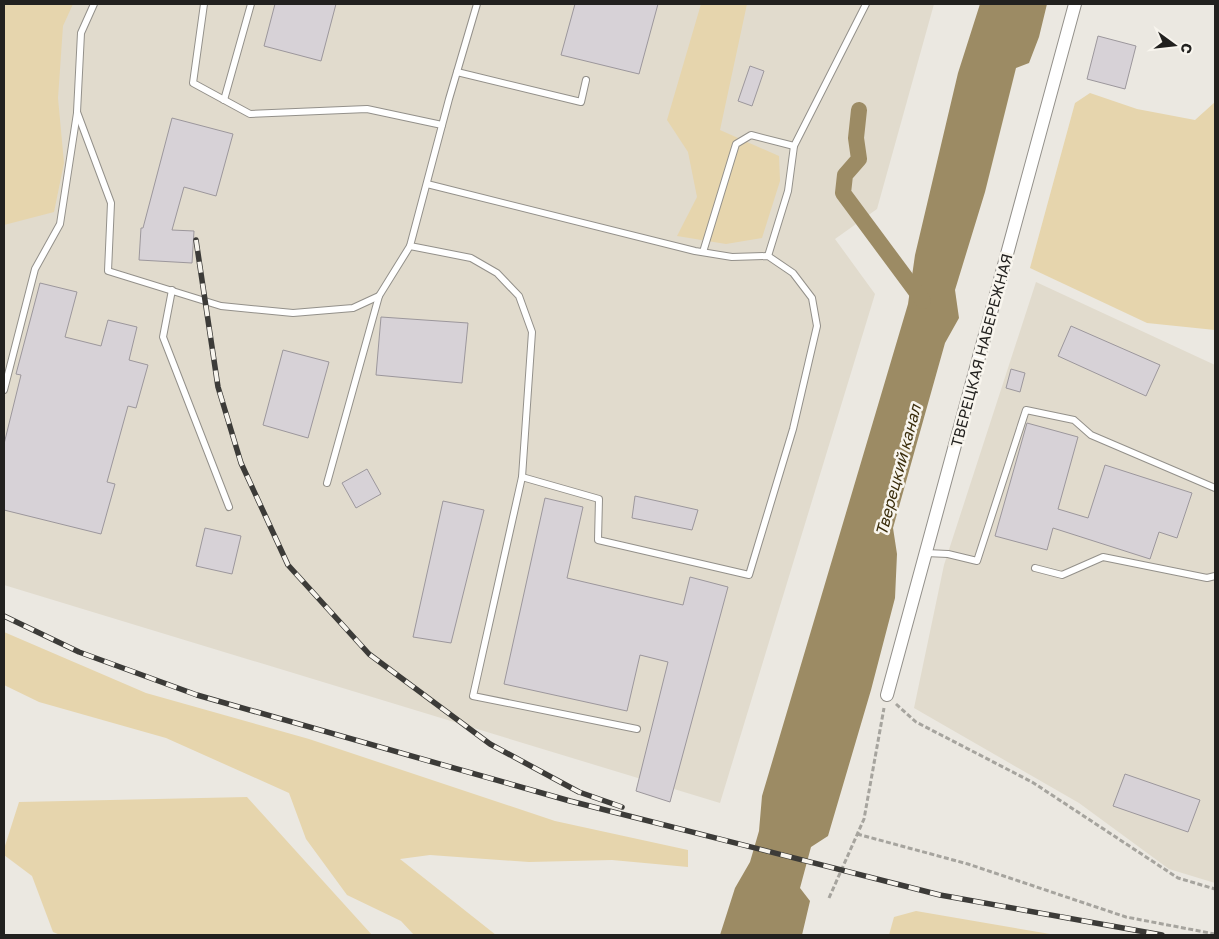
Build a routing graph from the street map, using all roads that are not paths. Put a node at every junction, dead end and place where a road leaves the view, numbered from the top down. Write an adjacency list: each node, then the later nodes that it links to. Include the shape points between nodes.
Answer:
1 (94, 4): 10 (lane, via 81,32)
2 (204, 4): 9 (lane, via 193,83)
3 (251, 4): 9 (lane)
4 (477, 4): 7 (lane)
5 (866, 4): 12 (lane)
6 (1075, 4): 24 (street, ТВЕРЕЦКАЯ НАБЕРЕЖНАЯ)
7 (457, 72): 8 (lane, via 581,102); 11 (lane)
8 (586, 80)
9 (224, 100): 11 (lane, via 250,114 367,109)
10 (77, 112): 17 (lane, via 111,203 108,271); 19 (lane, via 60,224 35,269)
11 (442, 125): 13 (lane)
12 (794, 146): 15 (lane, via 751,135 736,144); 16 (lane, via 788,191)
13 (427, 184): 14 (lane); 15 (lane)
14 (410, 246): 18 (lane); 20 (lane, via 471,258 497,273 519,296 532,332)
15 (703, 252): 16 (lane)
16 (768, 256): 20 (lane, via 794,273 812,298 817,326 793,429 749,575 598,540 599,499)
17 (172, 290): 18 (lane, via 221,306 294,313 352,308); 23 (lane, via 163,337)
18 (379, 296): 21 (lane)
19 (4, 390)
20 (522, 477): 28 (lane, via 473,696)
21 (326, 483)
22 (1215, 488): 24 (lane, via 1091,435 1074,420 1026,410 977,561 948,554)
23 (229, 507)
24 (926, 554): 27 (street, ТВЕРЕЦКАЯ НАБЕРЕЖНАЯ)
25 (1034, 568): 26 (lane, via 1062,575 1104,557 1207,578)
26 (1215, 576)
27 (887, 695)
28 (637, 729)

